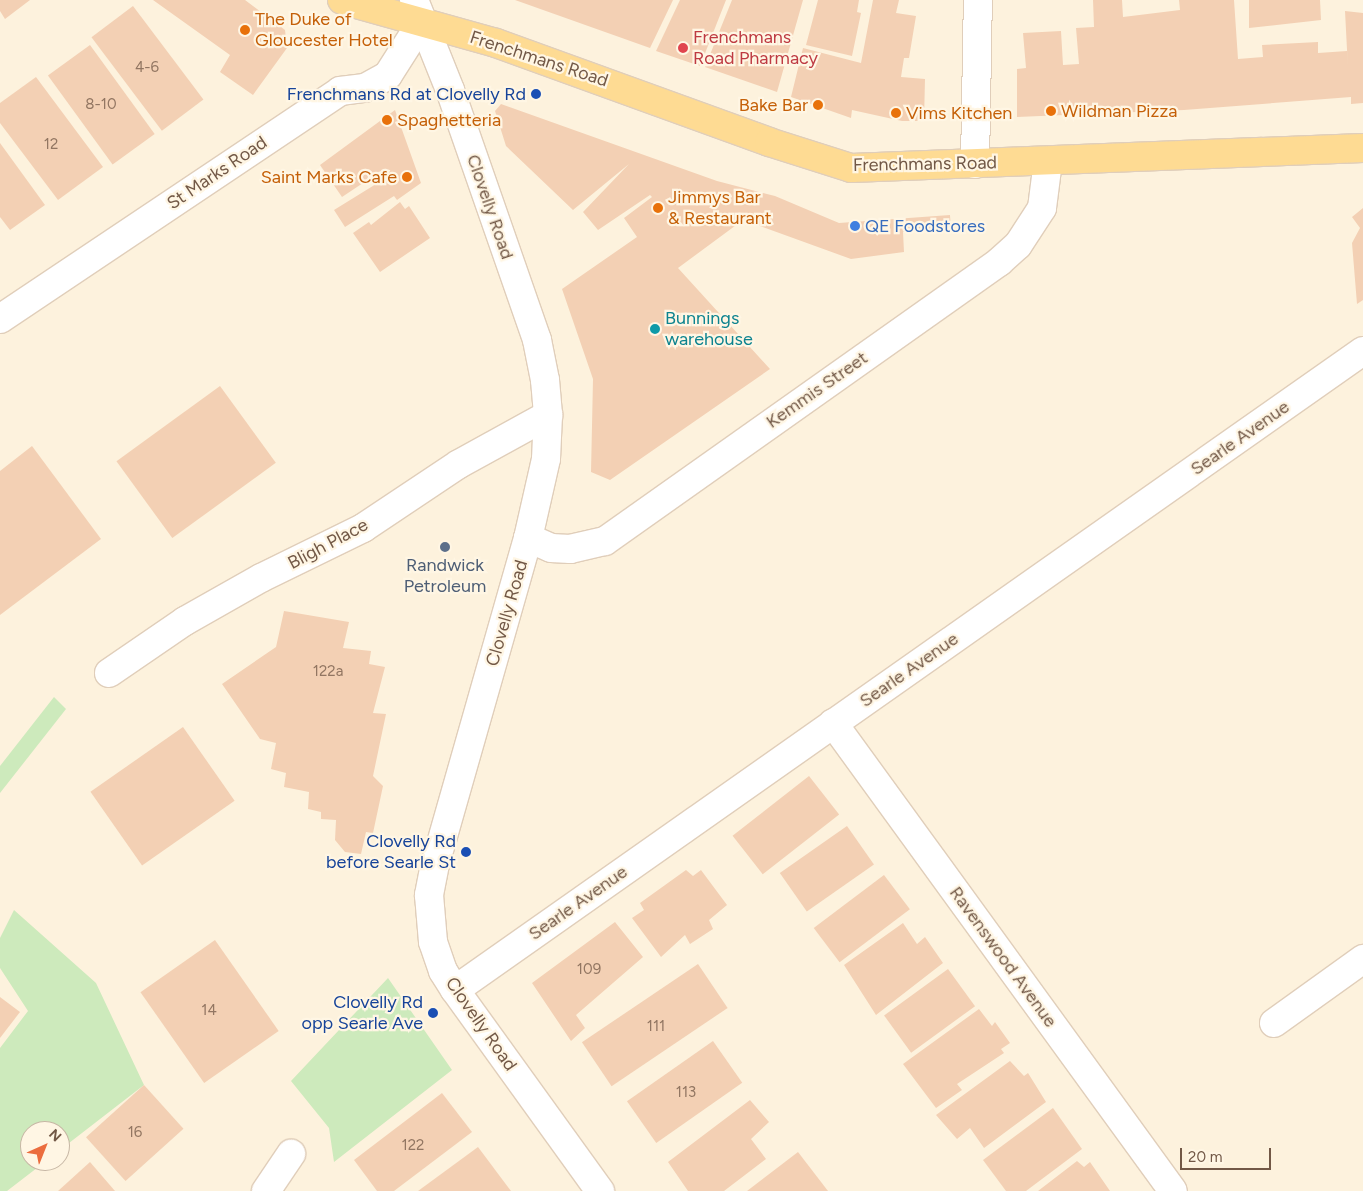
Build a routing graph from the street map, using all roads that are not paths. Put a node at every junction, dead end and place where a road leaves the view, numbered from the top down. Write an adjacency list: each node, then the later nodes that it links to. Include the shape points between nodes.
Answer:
1 (342, 0): 4 (main road, Frenchmans Road)
2 (387, 0): 4 (main road, Frenchmans Road)
3 (978, 0): 7 (street)
4 (418, 11): 7 (main road, Frenchmans Road, via 496,44 851,168); 8 (street, St Marks Road, via 388,76 365,88 340,91); 10 (street, Clovelly Road, via 450,90 537,340)
5 (1363, 148): 6 (main road, Frenchmans Road)
6 (1048, 161): 7 (main road, Frenchmans Road); 11 (street, Kemmis Street, via 1042,208 1018,245 999,262 605,540 580,548 560,549)
7 (976, 164)
8 (0, 319)
9 (1363, 351): 13 (street, Searle Avenue)
10 (548, 416): 11 (street, Clovelly Road, via 546,459); 12 (street, Bligh Place, via 459,464 363,528 261,578 185,621)
11 (528, 538): 15 (street, Clovelly Road, via 435,864 429,895 433,942 443,971)
12 (109, 673)
13 (833, 723): 15 (street, Searle Avenue); 20 (street, Ravenswood Avenue)
14 (1363, 959): 16 (street)
15 (455, 990): 19 (street, Clovelly Road)
16 (1274, 1023)
17 (291, 1154): 18 (street)
18 (266, 1191)
19 (600, 1191)
20 (1173, 1191)

